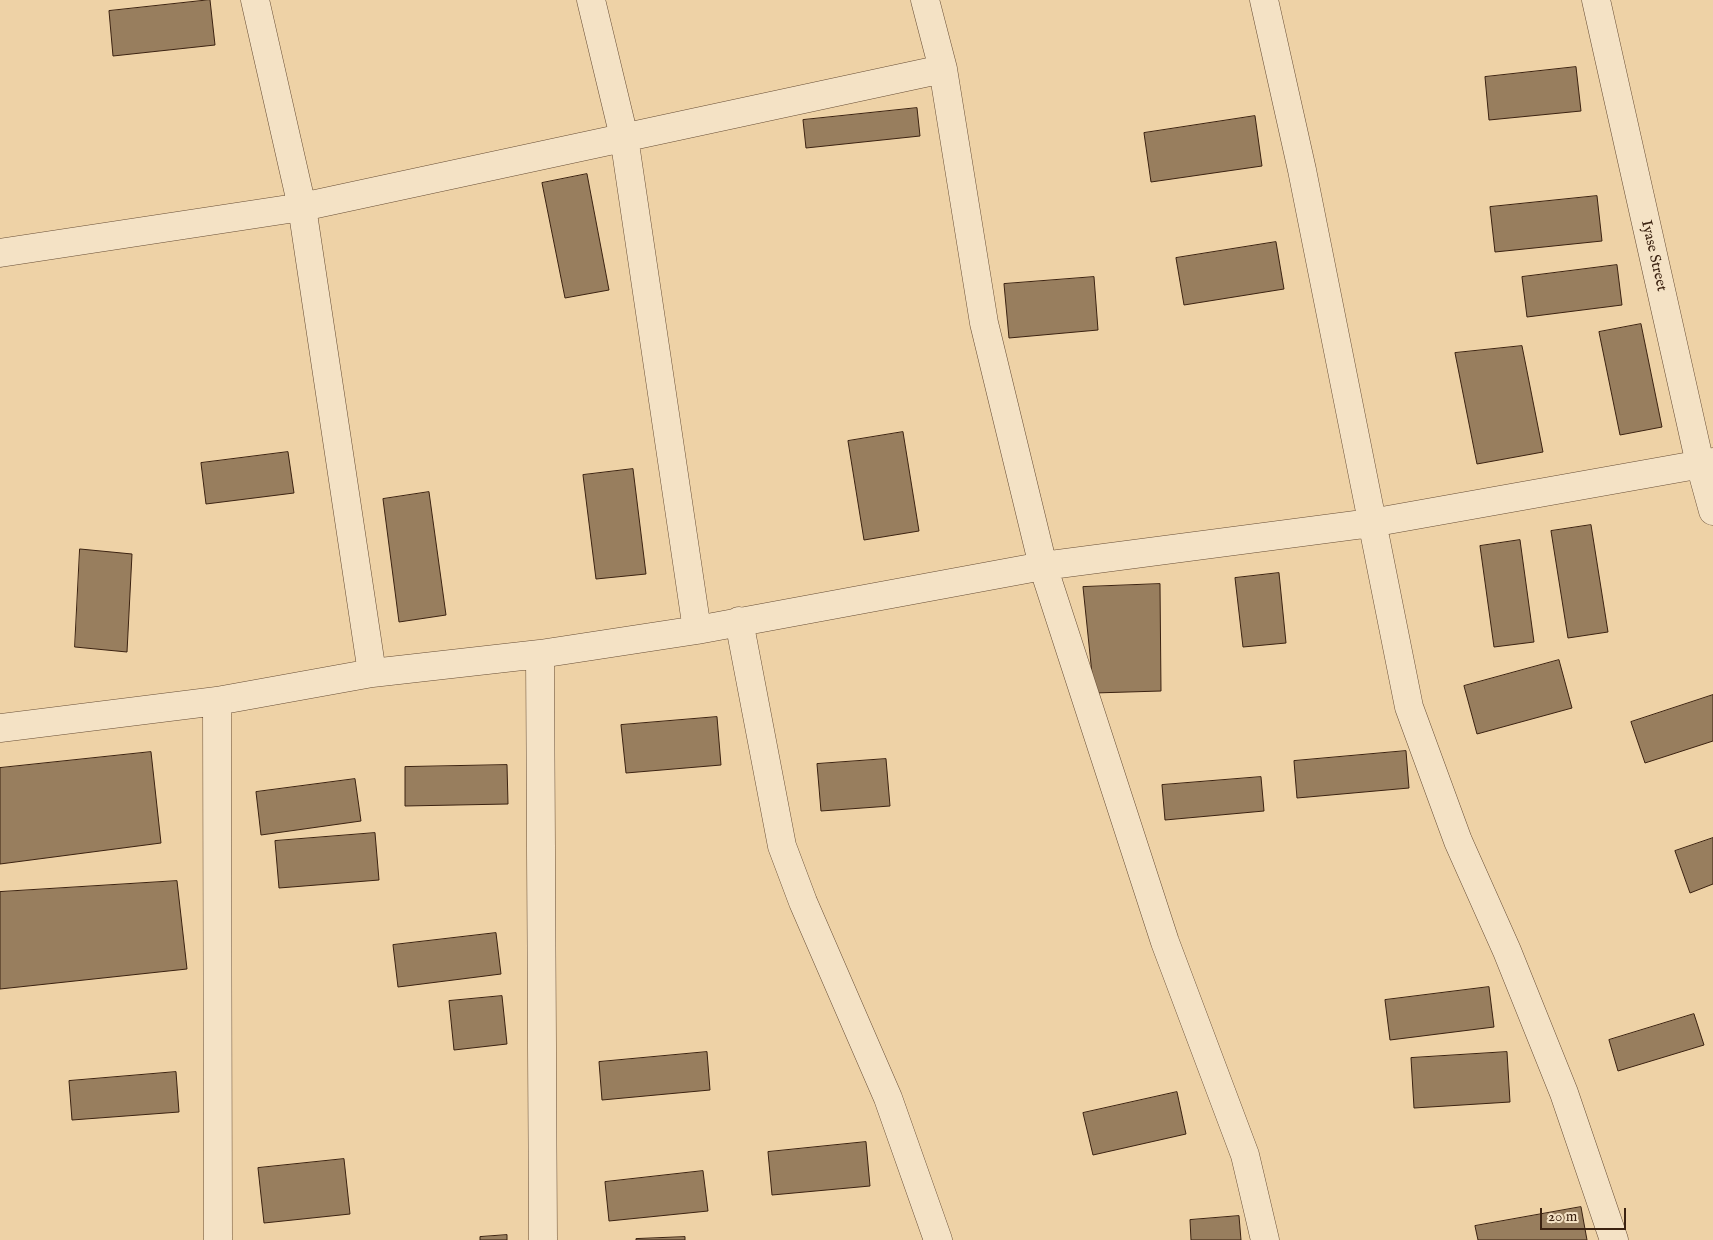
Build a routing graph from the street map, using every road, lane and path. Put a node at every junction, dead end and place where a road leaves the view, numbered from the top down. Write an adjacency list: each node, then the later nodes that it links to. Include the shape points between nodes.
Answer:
1 (255, 0): 8 (street)
2 (591, 0): 7 (street)
3 (925, 0): 6 (street)
4 (1264, 0): 12 (street, via 1302,170)
5 (1596, 0): 10 (street, Iyase Street)
6 (943, 69): 7 (street); 13 (street, via 984,323)
7 (624, 138): 8 (street); 15 (street)
8 (302, 207): 9 (street); 17 (street)
9 (0, 253)
10 (1706, 463): 11 (street, Iyase Street); 12 (street)
11 (1713, 512)
12 (1371, 523): 13 (street); 24 (street, via 1409,707 1458,841 1508,951 1564,1092)
13 (1043, 566): 14 (street); 23 (street, via 1165,942 1245,1155)
14 (739, 621): 15 (street); 22 (street, via 782,846 888,1098)
15 (697, 630): 16 (street)
16 (540, 654): 17 (street); 21 (street)
17 (372, 673): 18 (street)
18 (217, 701): 19 (street); 20 (street)
19 (0, 728)
20 (218, 1240)
21 (543, 1240)
22 (938, 1240)
23 (1264, 1240)
24 (1614, 1240)

